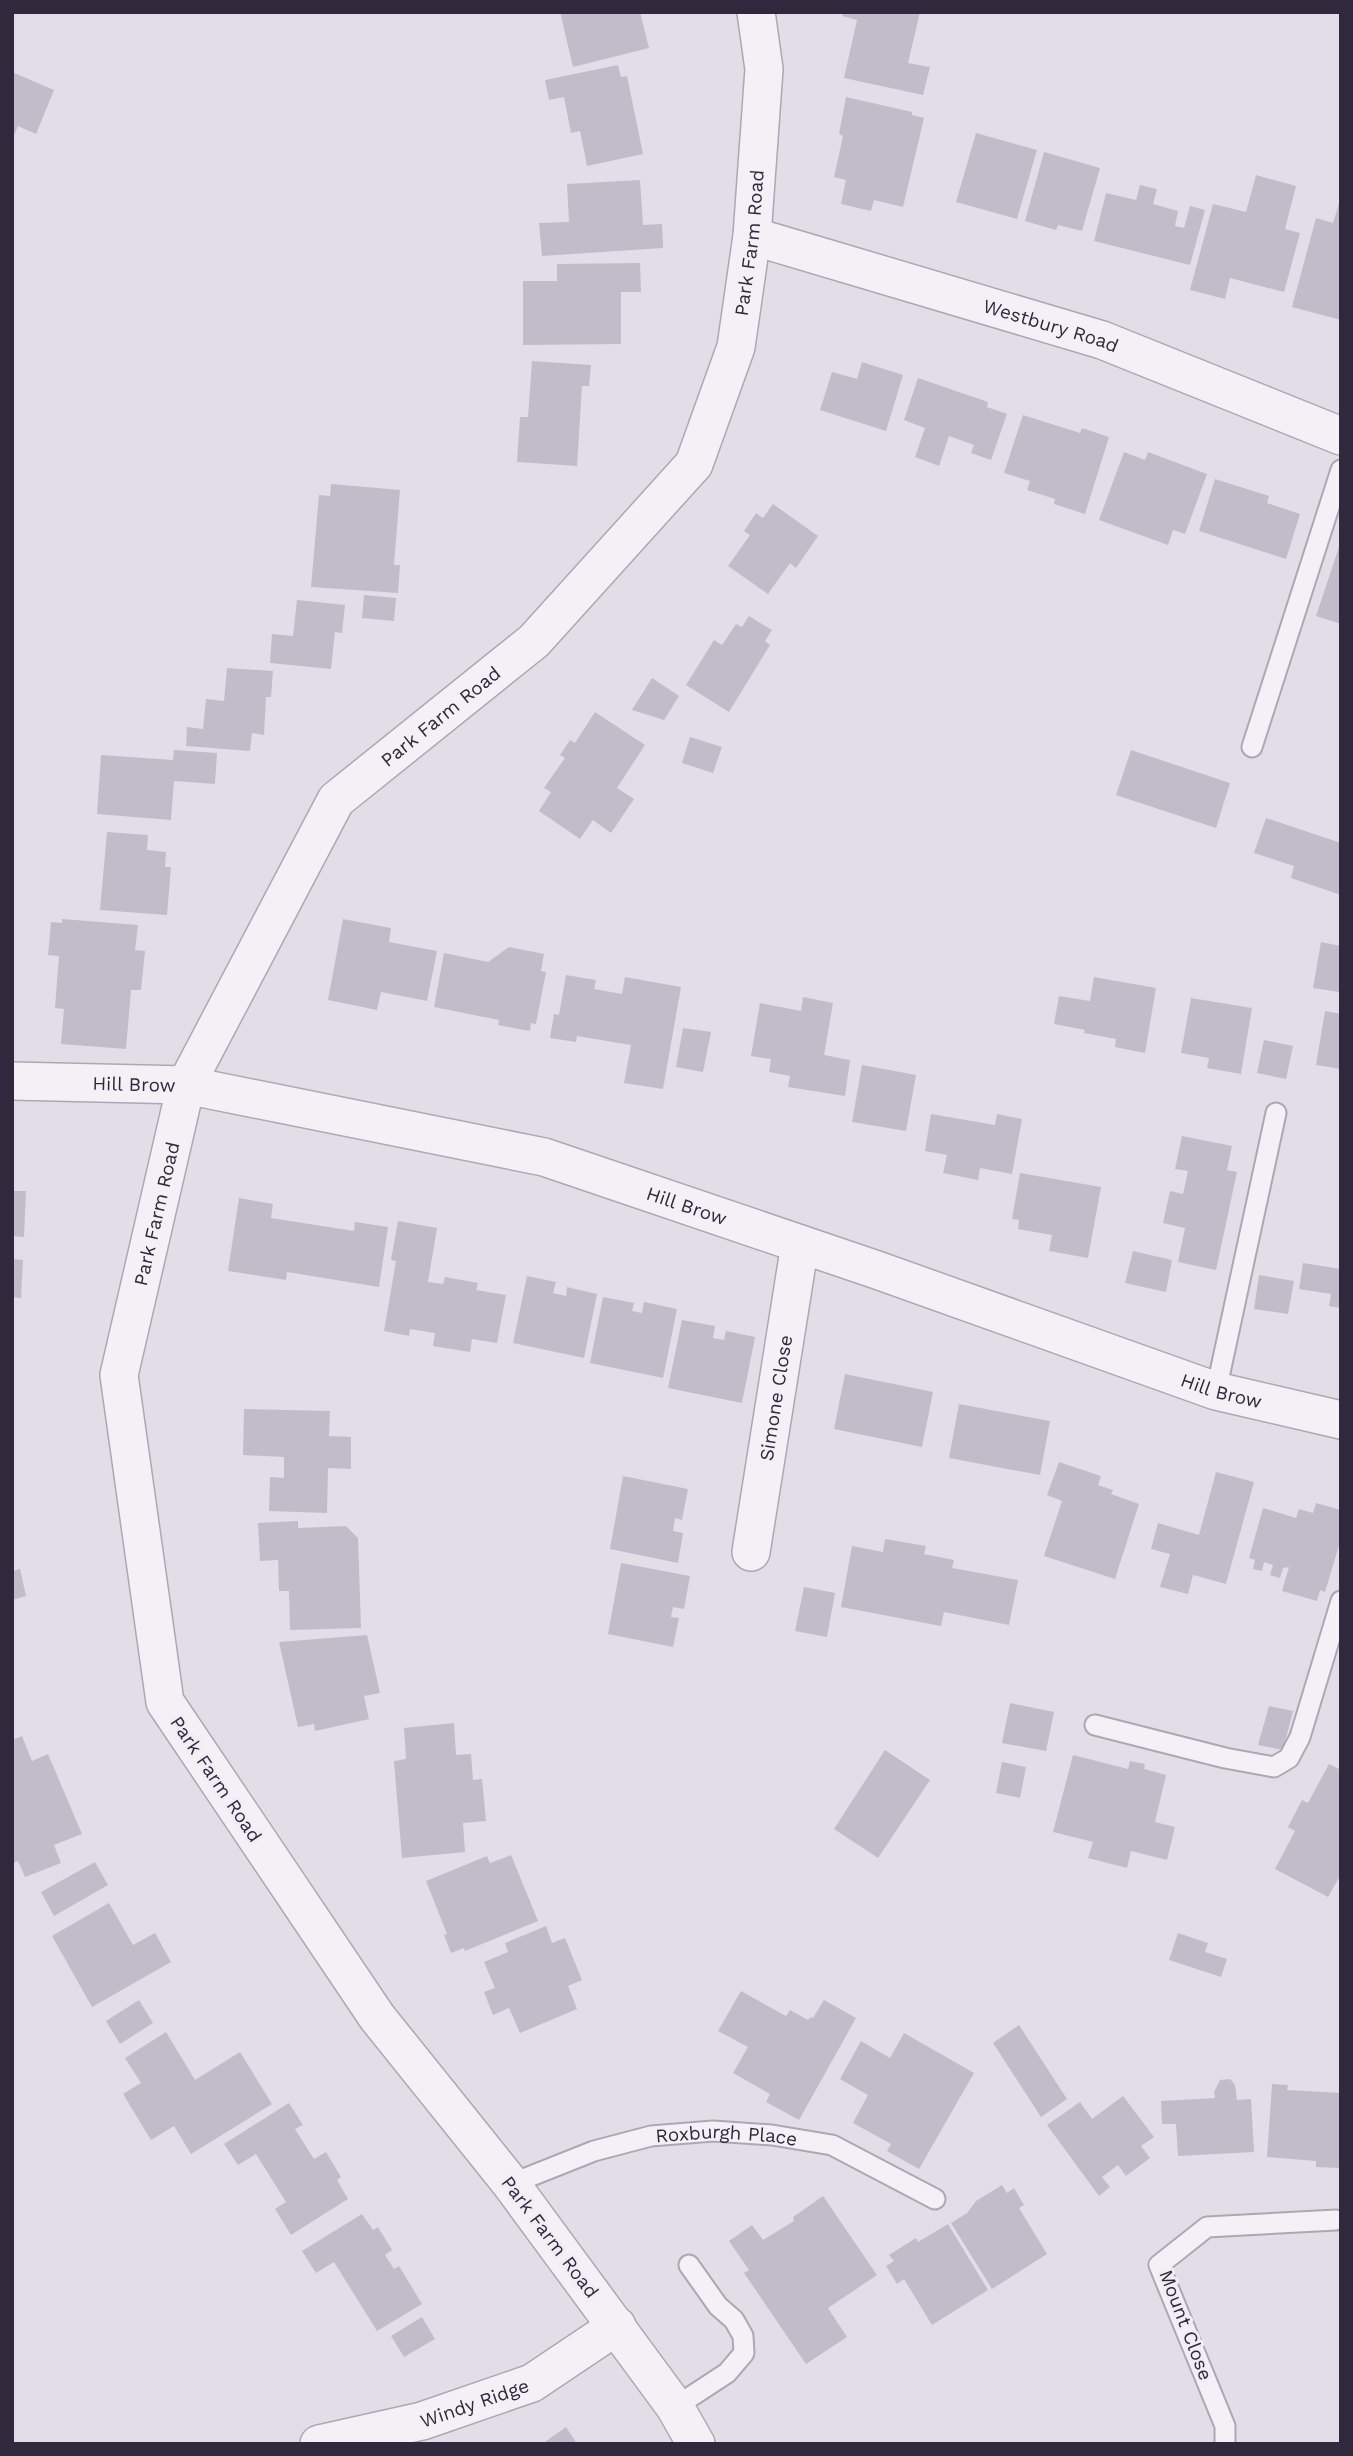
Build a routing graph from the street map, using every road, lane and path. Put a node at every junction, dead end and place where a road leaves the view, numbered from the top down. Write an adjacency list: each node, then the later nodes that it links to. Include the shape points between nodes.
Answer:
1 (757, 12): 2 (street, Park Farm Road, via 764,69)
2 (752, 236): 3 (street, Westbury Road, via 1102,340); 7 (street, Park Farm Road, via 736,347 694,464 534,641 336,800)
3 (1341, 436)
4 (1341, 470): 5 (lane)
5 (1252, 747)
6 (12, 1081): 7 (street, Hill Brow)
7 (186, 1085): 9 (street, Hill Brow, via 544,1157); 15 (street, Park Farm Road, via 118,1375 165,1702 377,2017)
8 (1276, 1113): 10 (lane)
9 (800, 1244): 10 (street, Hill Brow); 12 (street, Simone Close)
10 (1216, 1391): 11 (street, Hill Brow)
11 (1341, 1420)
12 (751, 1552)
13 (1341, 1601): 14 (lane, via 1300,1737 1289,1758 1274,1768)
14 (1095, 1725)
15 (511, 2184): 16 (lane, Roxburgh Place, via 593,2151 651,2136 713,2131 832,2145); 19 (street, Park Farm Road)
16 (935, 2199)
17 (1336, 2220): 23 (lane, Mount Close, via 1207,2227 1159,2265 1225,2426)
18 (689, 2265): 20 (lane, via 718,2306 734,2320 743,2336 744,2353 726,2373)
19 (617, 2326): 20 (street, Park Farm Road); 21 (street, Windy Ridge, via 532,2382 422,2421)
20 (675, 2407): 22 (street, Park Farm Road)
21 (319, 2444)
22 (695, 2444)
23 (1226, 2444)

